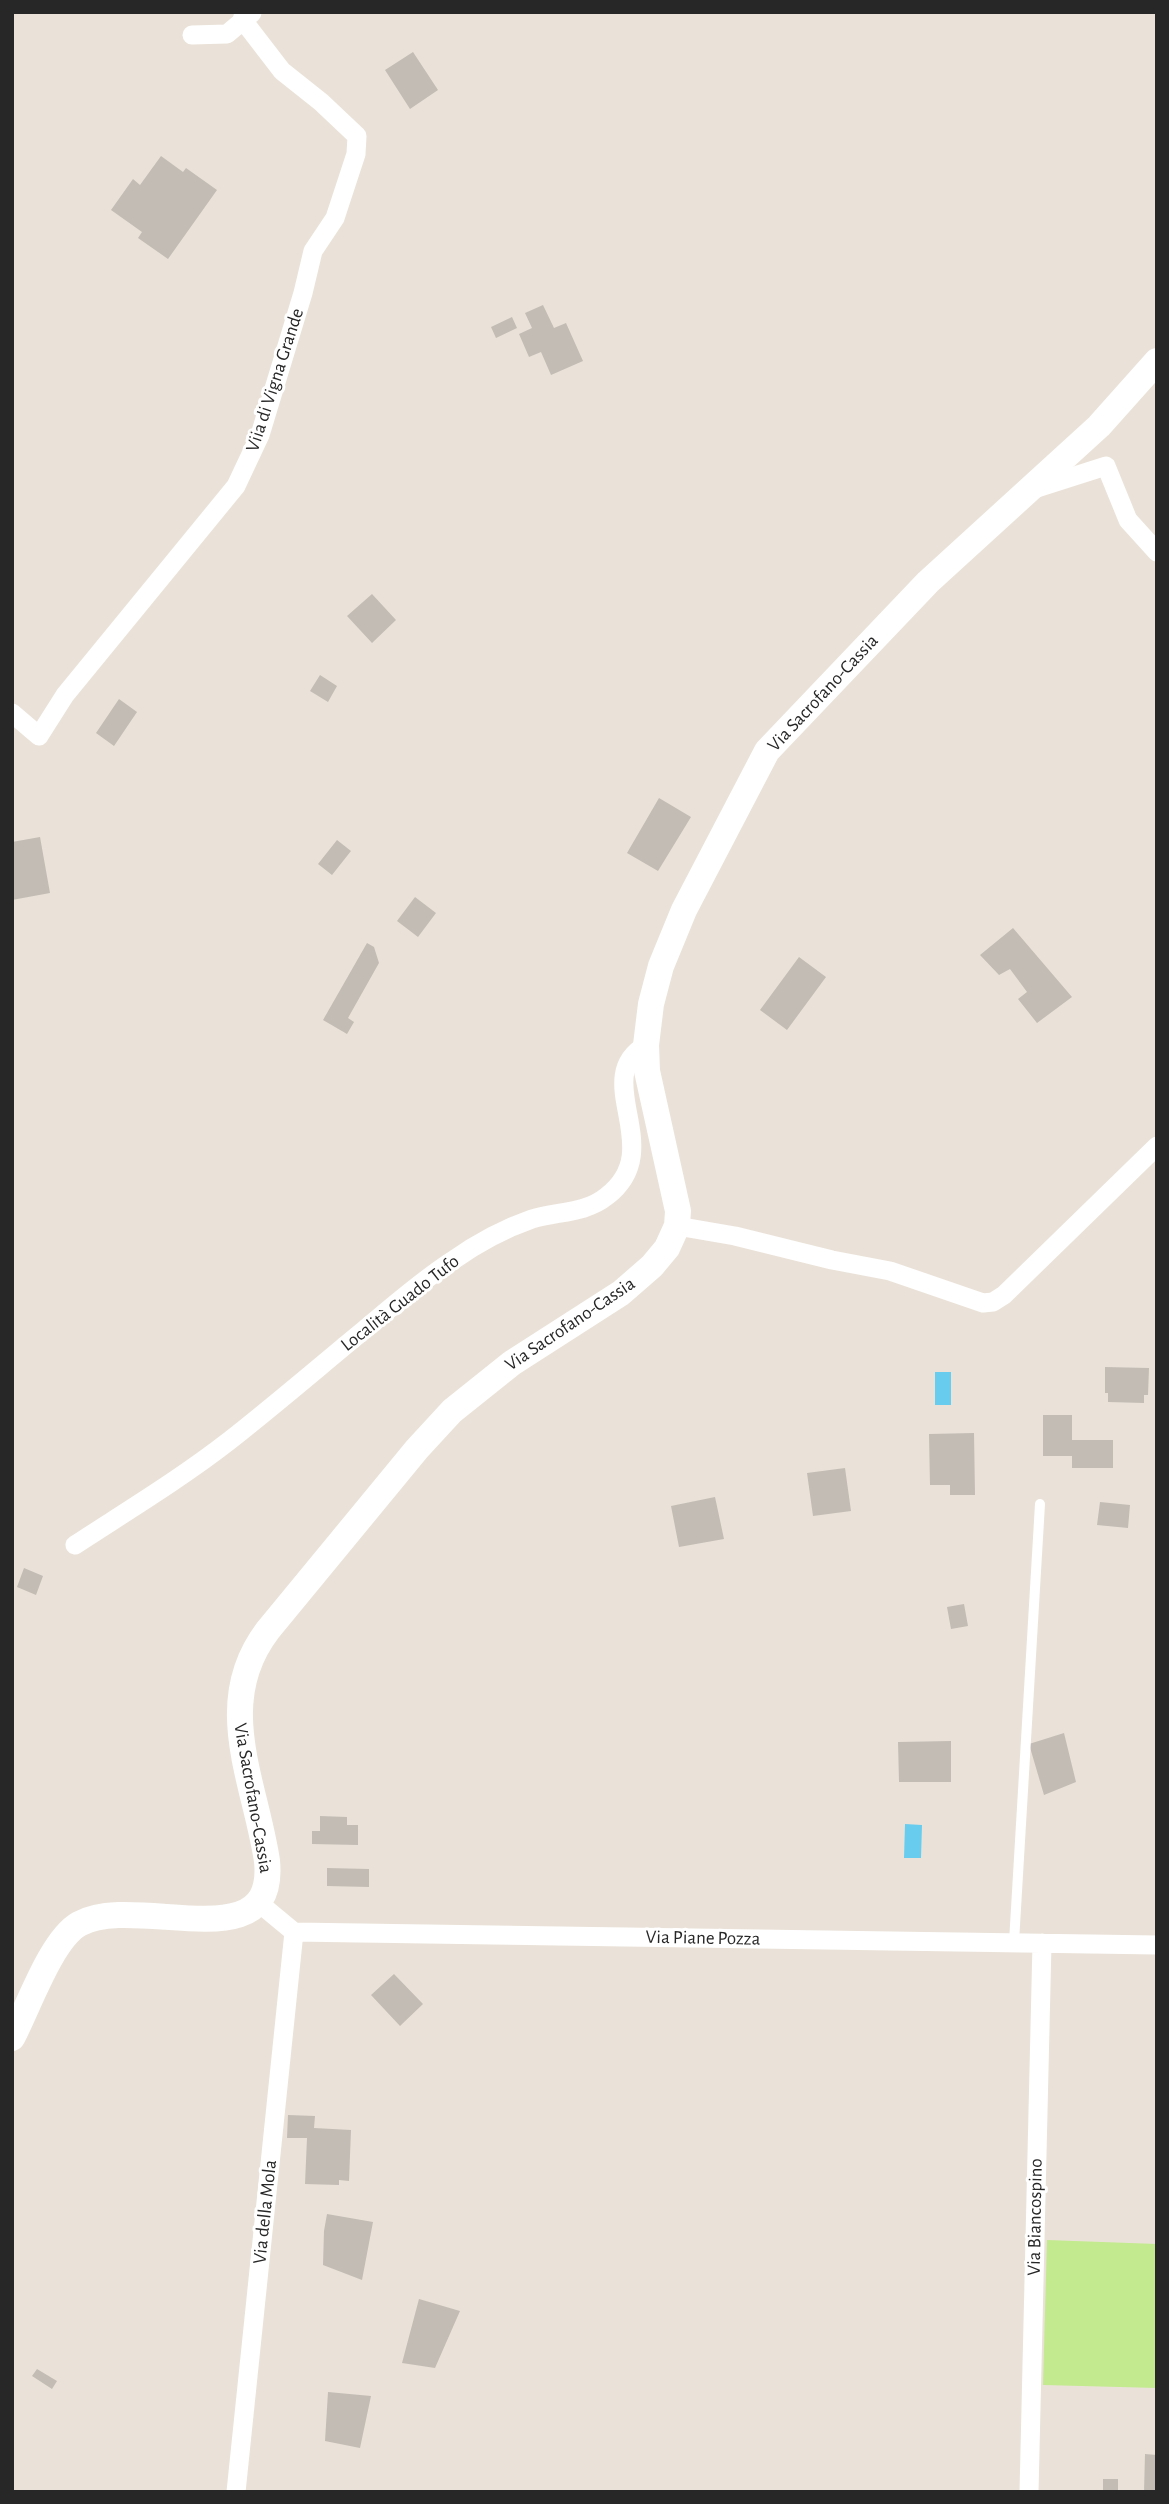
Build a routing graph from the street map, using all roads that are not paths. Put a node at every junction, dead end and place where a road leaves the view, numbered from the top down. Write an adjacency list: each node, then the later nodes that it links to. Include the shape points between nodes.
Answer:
1 (247, 16): 2 (street, via 227,34); 6 (street, Viia di Vigna Grande, via 282,71 357,136 335,218 313,251 260,436 236,486 65,695 39,736)
2 (192, 35)
3 (1157, 361): 4 (street, Via Sacrofano-Cassia, via 1099,426)
4 (1027, 492): 5 (street, via 1105,466 1128,520); 7 (street, Via Sacrofano-Cassia, via 928,582 767,751 674,931 650,1004)
5 (1157, 552)
6 (12, 713)
7 (646, 1045): 9 (street, Via Sacrofano-Cassia, via 651,1097 676,1194); 11 (street, Località Guado Tufo, via 629,1059 624,1071 633,1150 627,1173 612,1192 588,1208 512,1227 451,1261 215,1451)
8 (1157, 1146): 9 (street, via 993,1302 983,1303 890,1271)
9 (677, 1226): 12 (street, Via Sacrofano-Cassia, via 667,1248 639,1279 502,1370 442,1422 254,1650 245,1671 238,1714 267,1861 267,1888)
10 (1040, 1504): 14 (lane)
11 (75, 1545)
12 (259, 1903): 13 (street); 17 (street, Via Sacrofano-Cassia, via 219,1919 122,1914 81,1923 56,1948)
13 (294, 1932): 14 (street, Via Piane Pozza); 18 (street, Via della Mola)
14 (1014, 1942): 15 (street, Via Piane Pozza)
15 (1042, 1942): 16 (street, Via Piane Pozza); 19 (street, Via Biancospino)
16 (1157, 1945)
17 (12, 2038)
18 (236, 2492)
19 (1029, 2492)

